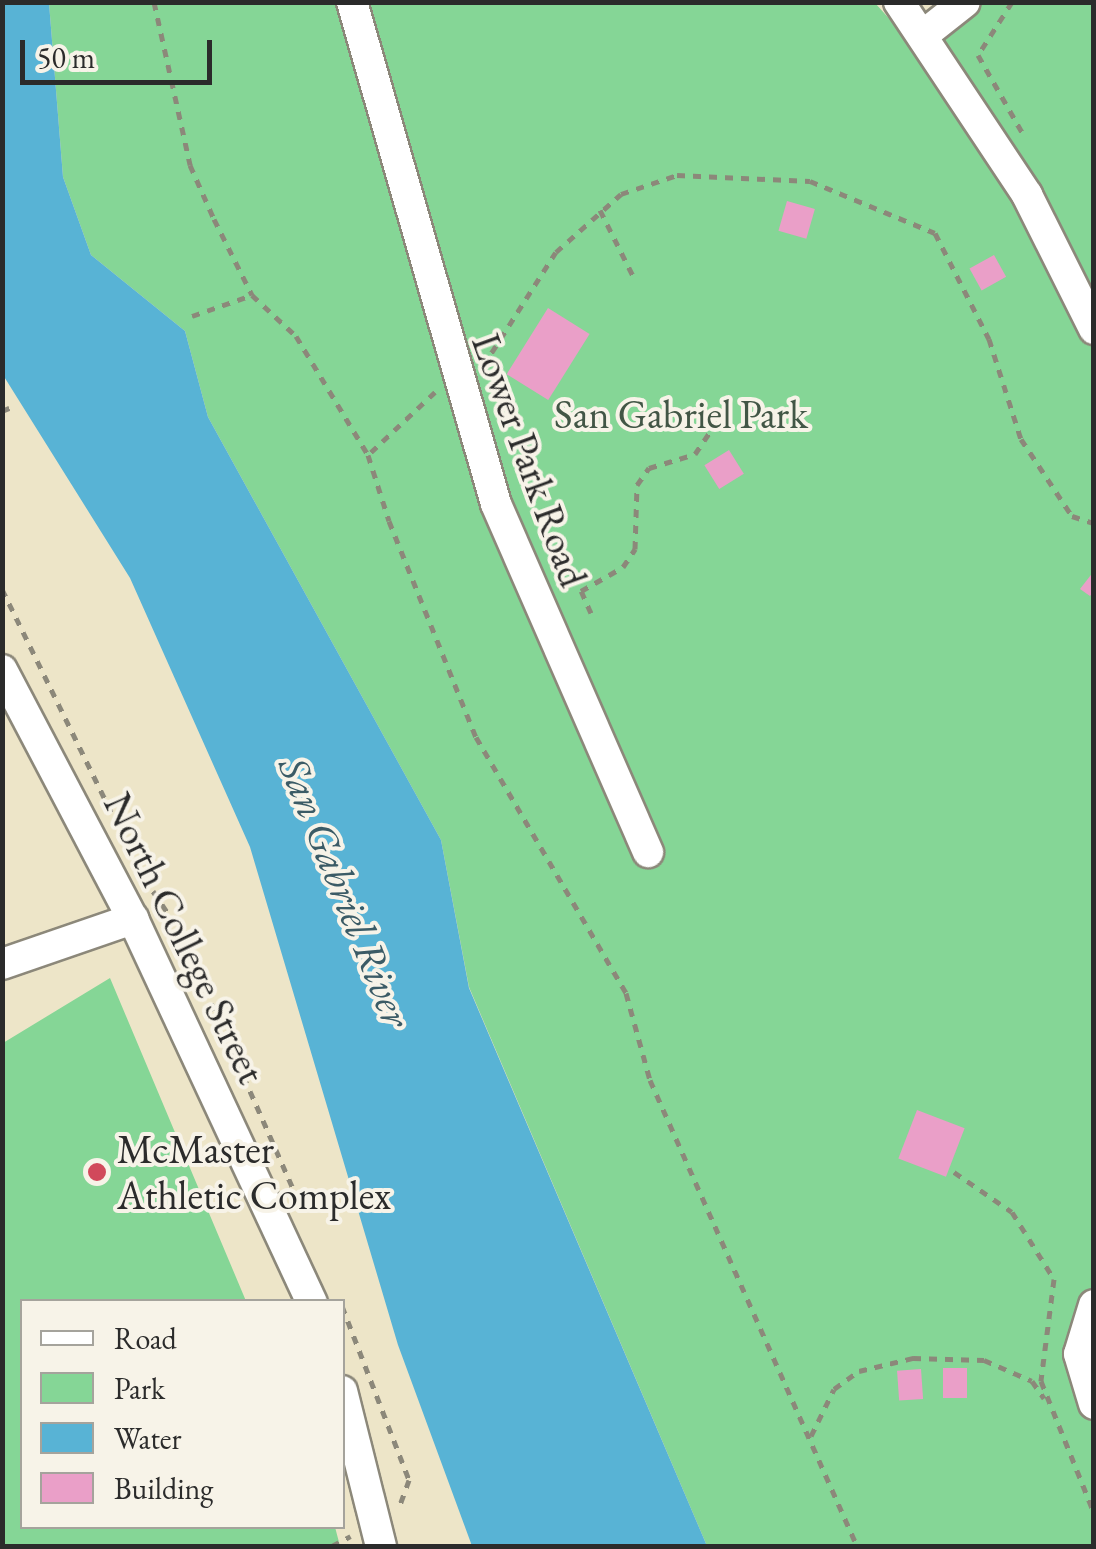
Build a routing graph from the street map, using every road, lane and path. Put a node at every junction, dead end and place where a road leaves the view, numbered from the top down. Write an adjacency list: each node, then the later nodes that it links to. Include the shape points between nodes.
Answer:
1 (154, 2): 10 (path, via 190,165)
2 (352, 2): 20 (street, Lower Park Road, via 370,83 496,504)
3 (899, 2): 6 (street)
4 (964, 2): 6 (street)
5 (1012, 2): 7 (path, via 978,55)
6 (927, 32): 12 (street, via 1028,194)
7 (1030, 148)
8 (600, 210): 9 (path); 13 (path, via 556,252 492,362); 17 (path, via 677,174 740,171 810,181 934,233 989,340 1021,439 1072,516)
9 (634, 280)
10 (252, 295): 11 (path); 16 (path, via 296,336)
11 (192, 316)
12 (1094, 328)
13 (468, 373)
14 (438, 390): 16 (path)
15 (714, 426): 18 (path, via 694,454 649,468 638,485 635,549 623,568 581,591)
16 (368, 455): 29 (path, via 476,738 626,994 650,1080)
17 (1094, 523)
18 (591, 613)
19 (2, 670): 21 (street, North College Street)
20 (648, 852)
21 (133, 918): 22 (street); 24 (street, North College Street)
22 (2, 964)
23 (954, 1172): 27 (path, via 1012,1212 1054,1278 1039,1357)
24 (311, 1299)
25 (1094, 1305): 28 (street, via 1079,1354)
26 (345, 1404): 31 (street)
27 (1049, 1404): 29 (path, via 1032,1381 998,1364 914,1358 859,1370 834,1389); 30 (path)
28 (1094, 1404)
29 (810, 1438): 32 (path)
30 (1094, 1513)
31 (381, 1546)
32 (857, 1546)

